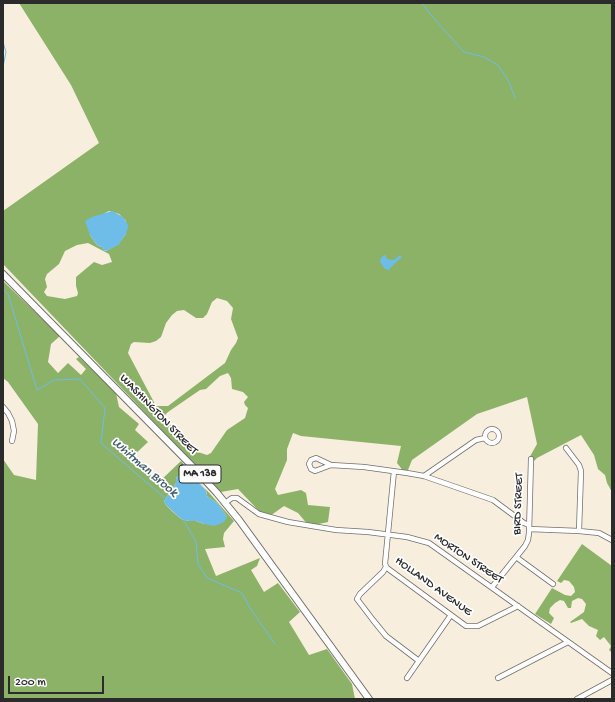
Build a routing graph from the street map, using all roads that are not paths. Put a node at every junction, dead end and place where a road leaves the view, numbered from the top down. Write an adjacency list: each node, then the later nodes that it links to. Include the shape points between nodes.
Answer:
1 (3, 274): 10 (main road, WASHINGTON STREET / MA 138, via 191,465)
2 (3, 407): 4 (street, via 12,421)
3 (485, 438): 9 (street, via 476,440)
4 (12, 442)
5 (566, 448): 12 (street, via 581,471)
6 (531, 458): 11 (street, BIRD STREET)
7 (331, 465): 8 (street)
8 (394, 471): 9 (street); 13 (street, HOLLAND AVENUE)
9 (424, 476): 11 (street, via 492,500)
10 (225, 503): 13 (street, MORTON STREET, via 237,498 259,514 288,522); 27 (main road, WASHINGTON STREET / MA 138)
11 (529, 527): 12 (street); 15 (street, BIRD STREET, via 526,543)
12 (579, 531): 14 (street, via 598,533)
13 (388, 535): 16 (street, HOLLAND AVENUE); 18 (street, MORTON STREET, via 414,538 429,543)
14 (612, 540)
15 (516, 558): 17 (street); 18 (street, BIRD STREET)
16 (386, 567): 20 (street, HOLLAND AVENUE); 22 (street, via 357,597 386,636)
17 (554, 584)
18 (492, 587): 19 (street, MORTON STREET)
19 (518, 606): 20 (street, HOLLAND AVENUE, via 474,627 463,624); 21 (street, MORTON STREET)
20 (451, 615): 22 (street)
21 (568, 642): 23 (street, MORTON STREET); 25 (street)
22 (419, 661): 24 (street)
23 (612, 674)
24 (407, 678)
25 (498, 678)
26 (612, 680): 28 (street)
27 (369, 699)
28 (577, 699)

